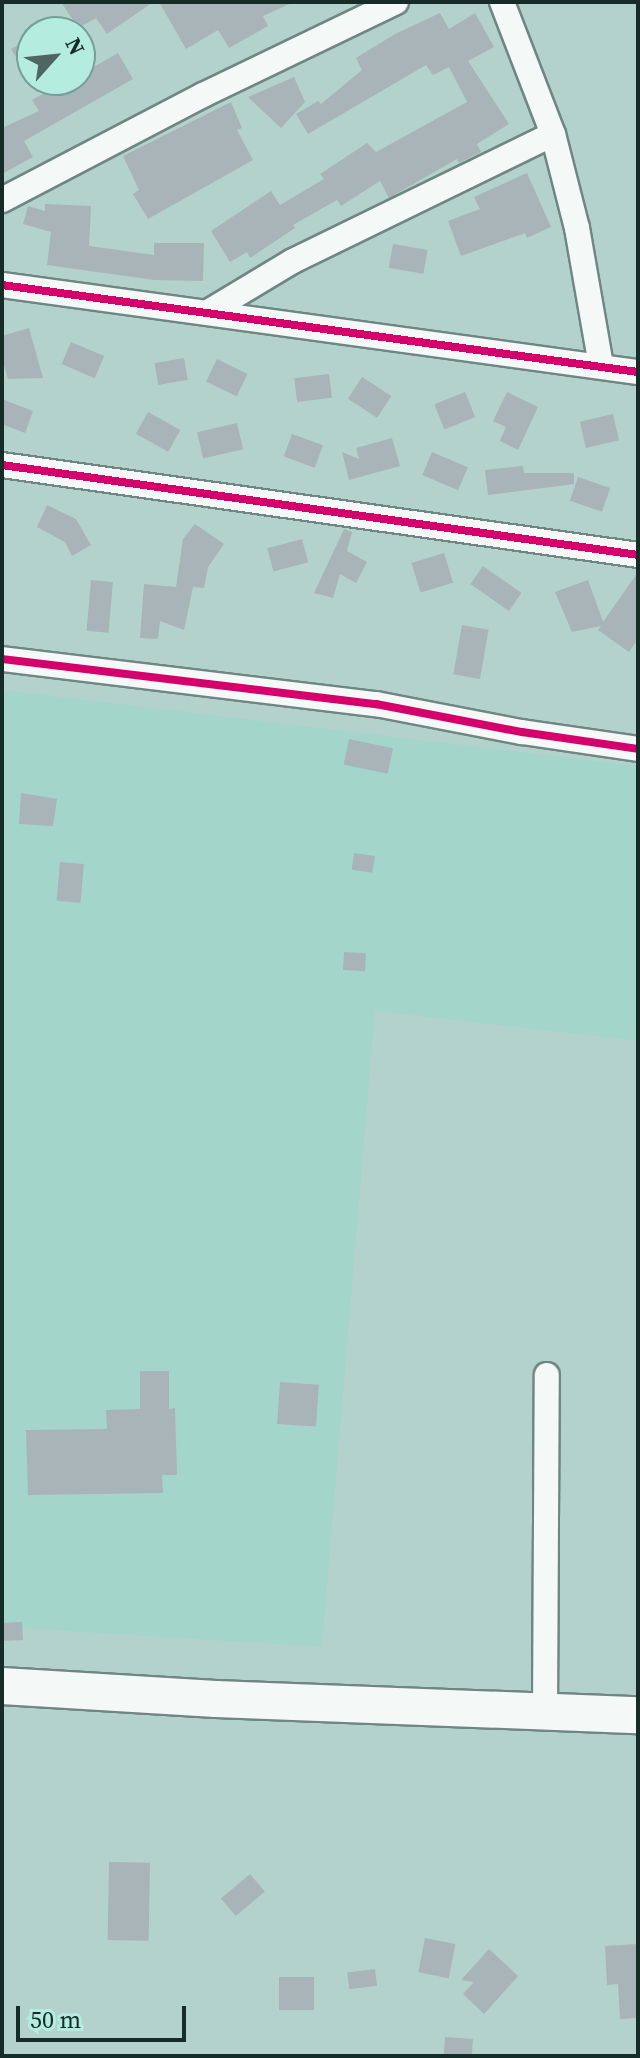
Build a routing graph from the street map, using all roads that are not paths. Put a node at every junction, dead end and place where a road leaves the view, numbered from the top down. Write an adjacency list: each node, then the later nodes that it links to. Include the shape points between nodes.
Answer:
1 (396, 2): 4 (street)
2 (502, 2): 3 (street)
3 (553, 134): 6 (street, via 293,261); 7 (street, via 577,228)
4 (2, 200)
5 (2, 285): 6 (street)
6 (208, 312): 7 (street)
7 (601, 366): 8 (street)
8 (638, 372)
9 (2, 465): 10 (street)
10 (638, 555)
11 (2, 659): 12 (street, via 376,704)
12 (638, 749)
13 (547, 1375): 15 (street)
14 (2, 1686): 15 (street)
15 (545, 1712): 16 (street)
16 (638, 1715)

